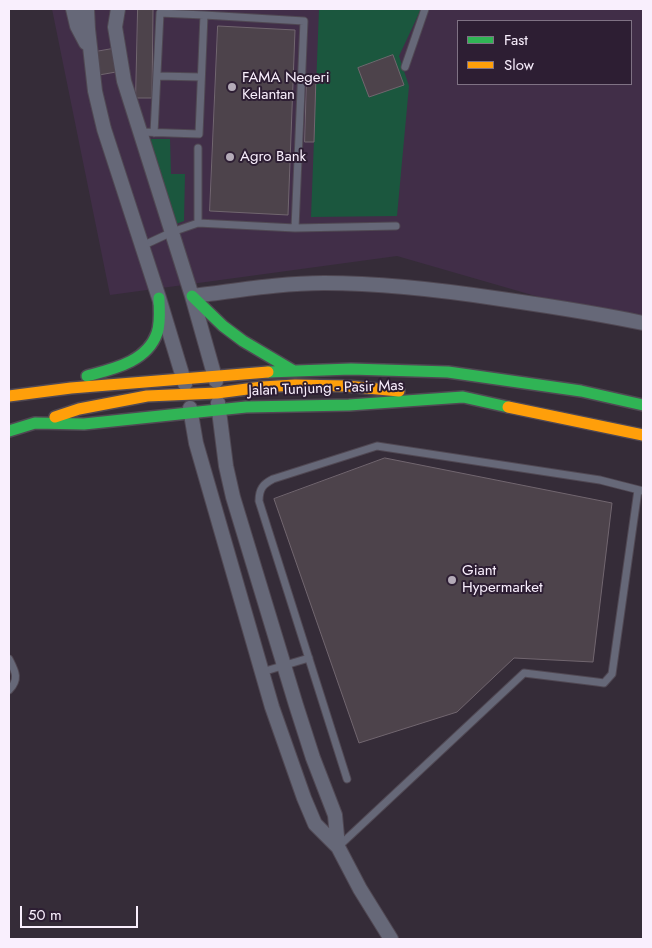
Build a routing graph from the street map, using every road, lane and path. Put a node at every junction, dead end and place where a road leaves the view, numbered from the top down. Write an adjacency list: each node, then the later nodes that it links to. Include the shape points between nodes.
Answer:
1 (73, 9): 6 (street)
2 (87, 9): 6 (street)
3 (118, 9): 10 (street, via 115,28 124,81)
4 (425, 9): 7 (lane)
5 (204, 15): 8 (lane, via 160,14); 9 (lane); 14 (lane, via 304,21)
6 (90, 50): 16 (street, via 104,130)
7 (404, 67)
8 (157, 76): 9 (lane); 10 (lane)
9 (201, 77): 10 (lane, via 198,134)
10 (147, 132): 15 (street)
11 (198, 148): 12 (lane)
12 (198, 223): 14 (lane); 15 (lane)
13 (396, 226): 14 (lane)
14 (295, 228)
15 (172, 232): 16 (lane); 17 (street)
16 (142, 246): 18 (street)
17 (192, 296): 19 (street, via 278,286 372,284 428,288); 20 (main road, via 243,341); 21 (street)
18 (159, 298): 22 (street); 25 (main road, via 157,333 142,356 110,370)
19 (643, 323)
20 (292, 370): 21 (main road, Jalan Tunjung - Pasir Mas); 27 (main road, Jalan Tunjung - Pasir Mas, via 448,372 563,388)
21 (215, 375): 22 (main road, Jalan Tunjung - Pasir Mas); 23 (street)
22 (184, 378): 24 (street); 25 (main road, Jalan Tunjung - Pasir Mas)
23 (217, 393): 24 (main road); 26 (main road, via 295,385 346,386); 28 (street)
24 (187, 395): 29 (street); 30 (main road, via 147,396 79,408)
25 (11, 396)
26 (463, 397): 28 (main road, Jalan Tunjung - Pasir Mas); 32 (main road, Jalan Tunjung - Pasir Mas)
27 (643, 405)
28 (219, 411): 29 (main road, Jalan Tunjung - Pasir Mas); 36 (street, via 228,474)
29 (191, 414): 30 (main road, Jalan Tunjung - Pasir Mas, via 84,424); 37 (street, via 196,443)
30 (34, 423): 31 (main road, Jalan Tunjung - Pasir Mas)
31 (9, 431)
32 (643, 435)
33 (640, 490): 34 (lane, via 600,480 377,446 264,483 259,491 260,501); 40 (lane, via 612,674 608,679 604,683 524,673)
34 (309, 658): 36 (lane); 39 (lane)
35 (9, 659): 38 (lane, via 16,676 15,684)
36 (283, 666): 37 (lane); 40 (street, via 335,815)
37 (262, 672): 40 (street, via 307,807 315,824)
38 (9, 690)
39 (347, 779)
40 (338, 847): 41 (street)
41 (391, 939)

